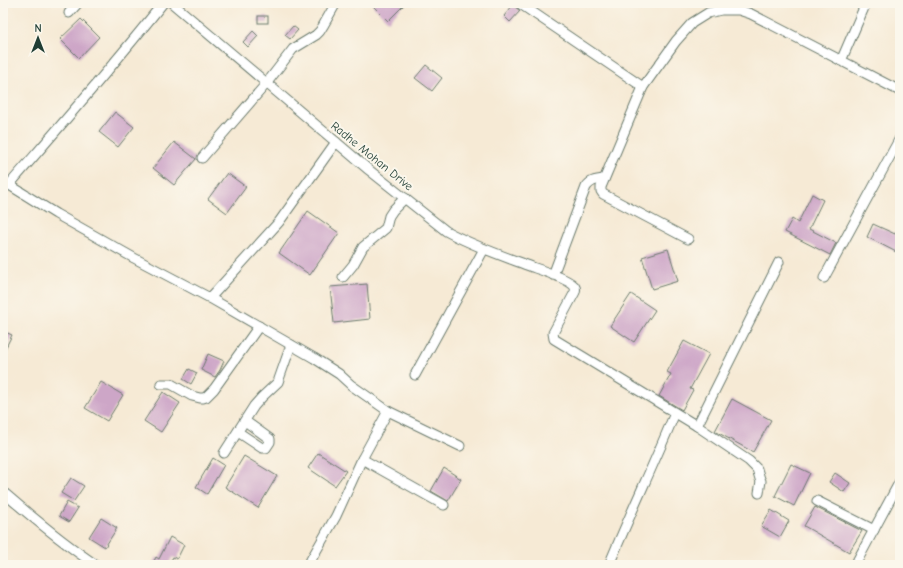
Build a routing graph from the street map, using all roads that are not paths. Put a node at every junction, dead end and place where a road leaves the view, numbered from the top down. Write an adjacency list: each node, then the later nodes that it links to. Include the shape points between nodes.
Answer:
1 (78, 3): 7 (street)
2 (163, 3): 16 (street, via 78,106)
3 (172, 3): 9 (street, Radhe Mohan Drive)
4 (336, 3): 9 (street, via 320,31 293,49)
5 (519, 3): 10 (street)
6 (866, 3): 8 (street)
7 (69, 13)
8 (841, 61): 10 (street, via 751,14 739,10 721,10 708,13 692,23); 11 (street)
9 (266, 84): 13 (street, Radhe Mohan Drive); 14 (street)
10 (643, 86): 15 (street)
11 (900, 91)
12 (900, 138): 23 (street)
13 (336, 142): 17 (street, Radhe Mohan Drive); 24 (street, via 279,222)
14 (202, 158)
15 (604, 179): 18 (street, via 601,187 604,194); 21 (street, via 596,180 586,187)
16 (6, 183): 24 (street, via 134,258)
17 (405, 198): 19 (street, Radhe Mohan Drive, via 446,231); 22 (street, via 390,213 386,228 363,247)
18 (688, 239)
19 (484, 249): 21 (street, Radhe Mohan Drive); 27 (street)
20 (779, 262): 32 (street)
21 (553, 275): 30 (street, Radhe Mohan Drive, via 574,285 576,289 554,333 554,338)
22 (343, 277)
23 (824, 278)
24 (210, 298): 25 (street)
25 (259, 326): 26 (street); 28 (street, via 205,398 196,398 172,384)
26 (291, 345): 29 (street, via 339,374); 31 (street, via 278,382 254,406)
27 (415, 375)
28 (161, 384)
29 (388, 411): 34 (street); 36 (street)
30 (675, 413): 32 (street); 45 (street)
31 (245, 421): 33 (street); 33 (street, via 270,439 270,442 266,448 262,448)
32 (697, 426): 39 (street, via 753,464 761,481)
33 (238, 432): 35 (street)
34 (460, 446)
35 (224, 453)
36 (362, 459): 41 (street); 44 (street, via 336,516)
37 (900, 481): 42 (street)
38 (3, 492): 43 (street)
39 (759, 493)
40 (817, 501): 42 (street)
41 (444, 505)
42 (874, 530): 46 (street)
43 (96, 565)
44 (308, 565)
45 (609, 565)
46 (855, 565)

